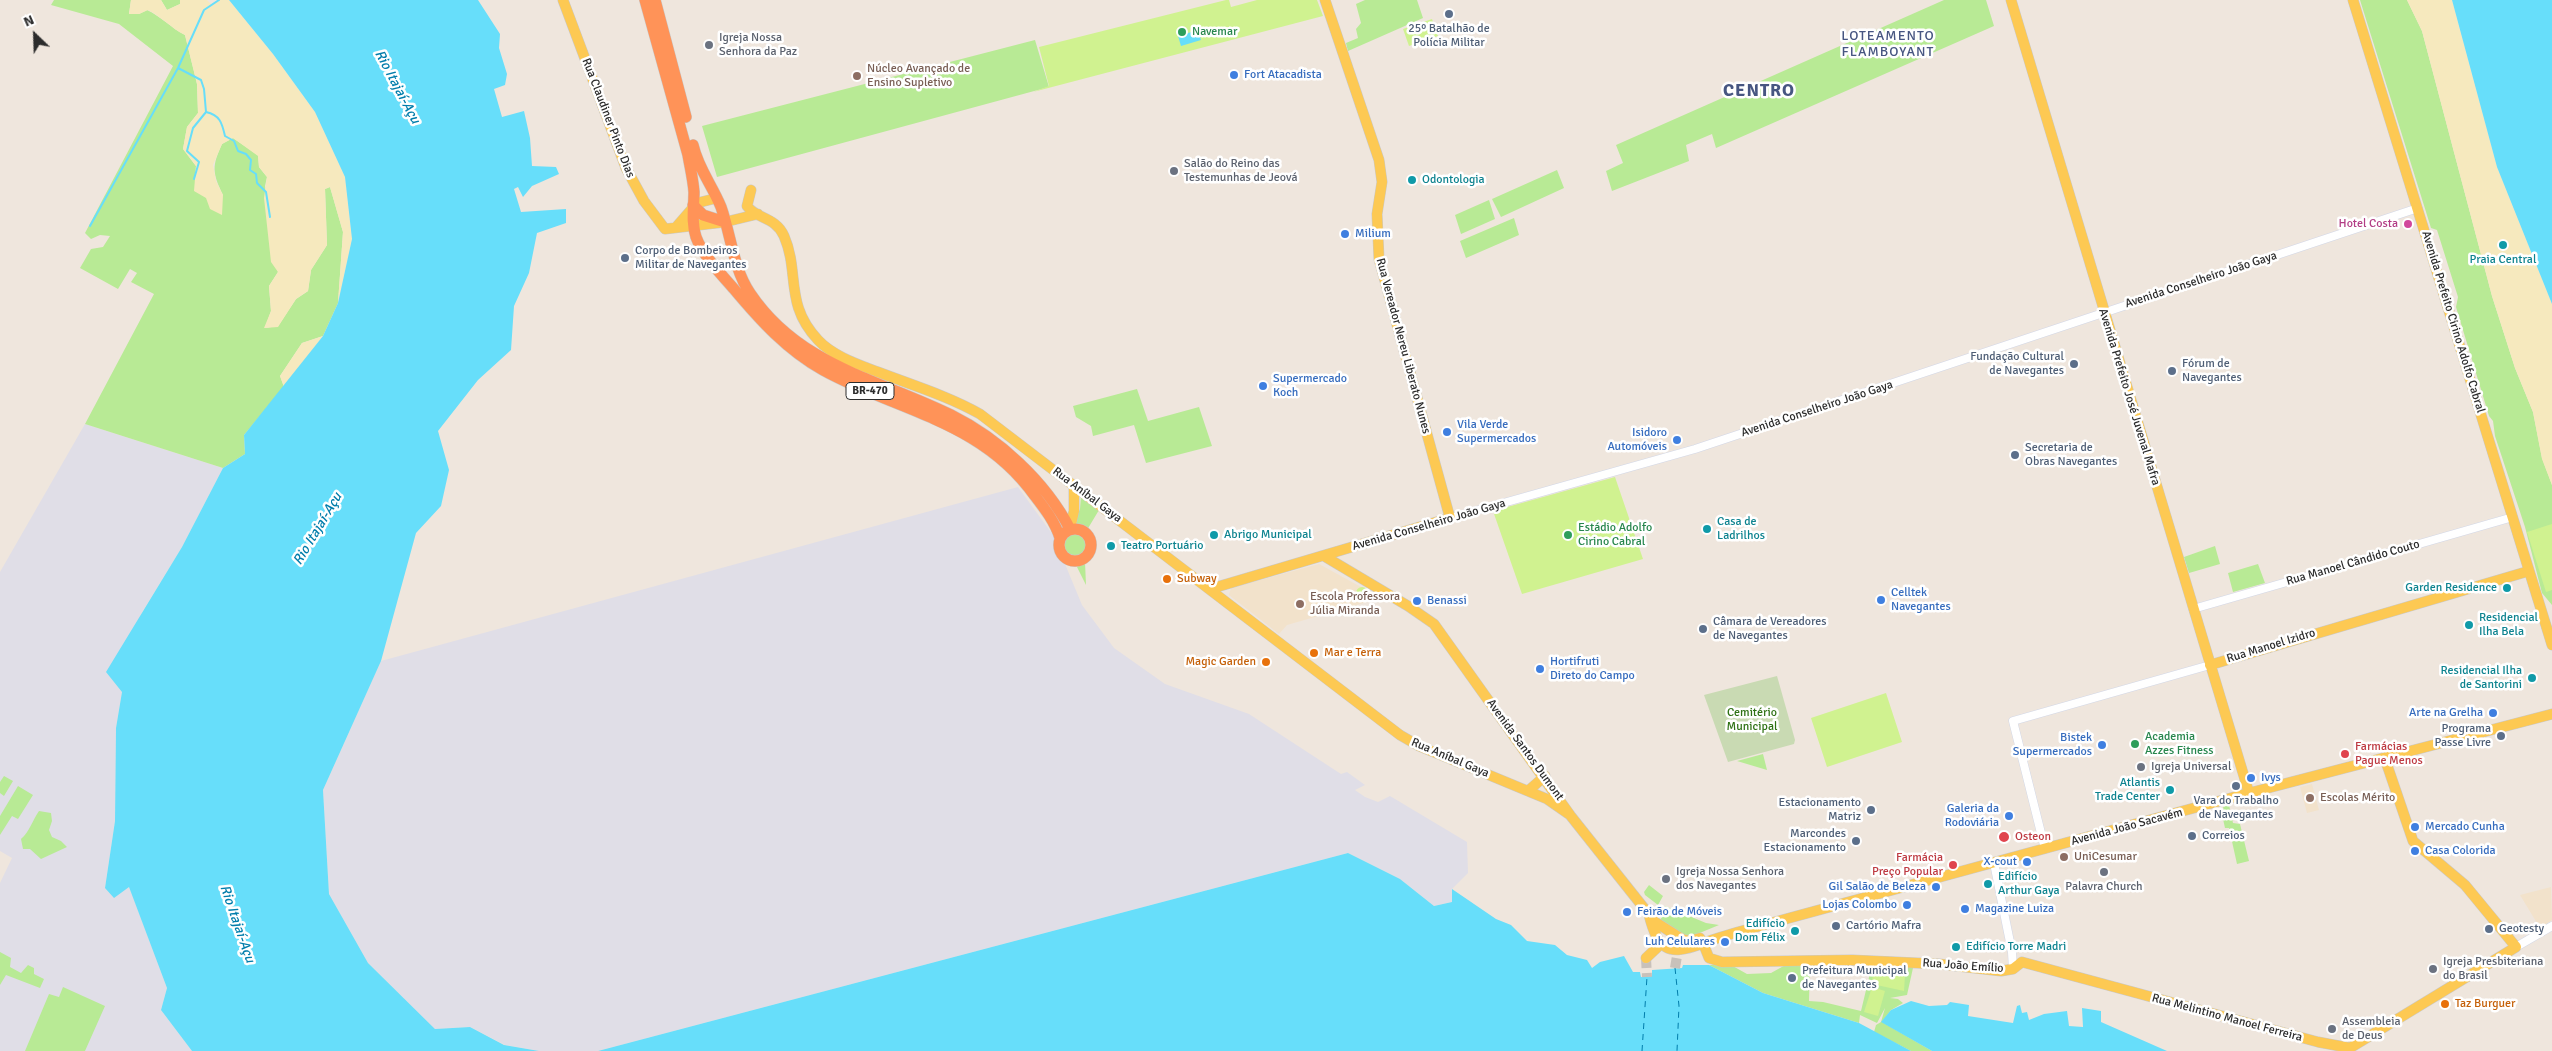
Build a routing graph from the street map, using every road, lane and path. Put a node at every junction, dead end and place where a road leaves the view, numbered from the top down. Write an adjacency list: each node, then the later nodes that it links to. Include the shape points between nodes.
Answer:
1 (563, 0): 13 (main road, Rua Claudiner Pinto Dias, via 626,168 644,201 665,229)
2 (645, 0): 9 (highway, BR-470, via 688,155 693,180)
3 (655, 0): 8 (highway, BR-470, via 695,156)
4 (1325, 0): 18 (main road, Rua Vereador Nereu Liberato Nunes, via 1379,160 1382,182 1377,214 1378,259)
5 (2011, 0): 15 (main road, Avenida Prefeito José Juvenal Mafra)
6 (2353, 0): 10 (main road, Avenida Prefeito Cirino Adolfo Cabral)
7 (751, 190): 11 (main road, via 747,206)
8 (717, 198): 9 (main road, via 702,200); 12 (highway, BR-470)
9 (693, 206): 12 (highway, via 704,215); 13 (main road); 14 (highway, BR-470)
10 (2418, 208): 15 (street, Avenida Conselheiro João Gaya); 17 (main road, Avenida Prefeito Cirino Adolfo Cabral)
11 (759, 214): 12 (main road); 16 (main road, Rua Aníbal Gaya, via 771,221 784,236 796,301 819,341 848,360 980,414)
12 (725, 222): 14 (main road); 19 (highway, BR-470, via 749,292 764,312 795,340 834,366 933,406 983,434 1015,459 1036,481)
13 (677, 226): 14 (main road)
14 (694, 226): 20 (highway, BR-470, via 700,245 719,271 767,327 791,349 838,378 936,418 988,448 1029,488 1052,519)
15 (2104, 313): 18 (street, Avenida Conselheiro João Gaya, via 1695,449); 24 (main road, Avenida Prefeito José Juvenal Mafra)
16 (1074, 485): 19 (main road); 23 (main road, Rua Aníbal Gaya)
17 (2513, 517): 22 (main road, Avenida Prefeito Cirino Adolfo Cabral); 24 (street, Rua Manoel Cândido Couto)
18 (1450, 518): 21 (main road, Avenida Conselheiro João Gaya)
19 (1070, 529): 20 (highway); 20 (highway, via 1081,529 1089,536 1091,547 1085,558 1074,561 1064,557 1058,547)
20 (1060, 538)
21 (1324, 556): 23 (main road, Avenida Conselheiro João Gaya); 29 (main road, Avenida Santos Dumont, via 1434,624)
22 (2529, 571): 25 (main road, Avenida Prefeito Cirino Adolfo Cabral); 26 (main road, Rua Manoel Izidro)
23 (1210, 589): 30 (main road, Rua Aníbal Gaya, via 1400,735)
24 (2193, 609): 26 (main road, Avenida Prefeito José Juvenal Mafra)
25 (2552, 645)
26 (2210, 665): 31 (main road, Avenida Prefeito José Juvenal Mafra); 33 (street, Rua Manoel Izidro, via 2013,722)
27 (2552, 714): 28 (main road, Avenida João Sacavém)
28 (2385, 759): 31 (main road, Avenida João Sacavém); 40 (main road, via 2413,841 2465,885)
29 (1545, 776): 30 (main road); 32 (main road, Avenida Santos Dumont)
30 (1528, 791): 32 (main road, Rua Aníbal Gaya)
31 (2249, 793): 33 (main road, Avenida João Sacavém)
32 (1570, 814): 35 (main road, Avenida Santos Dumont)
33 (2045, 849): 34 (main road, Avenida João Sacavém)
34 (1994, 863): 37 (main road, Avenida João Sacavém); 41 (street)
35 (1649, 915): 37 (main road, Avenida Santos Dumont, via 1682,939); 38 (main road, via 1654,934)
36 (2552, 926): 40 (street, Rua Melintino Manoel Ferreira)
37 (1718, 938): 39 (main road, Avenida João Sacavém)
38 (1662, 943): 39 (main road, Avenida João Sacavém, via 1678,954); 42 (main road)
39 (1702, 943): 44 (main road, Rua João Emílio, via 1709,958 1722,962 1852,960 2001,971)
40 (2516, 948): 43 (main road, Rua Melintino Manoel Ferreira, via 2350,1048)
41 (2012, 952): 43 (street); 44 (street)
42 (1646, 958)
43 (2022, 962): 44 (main road, Rua João Emílio)
44 (2013, 968)

